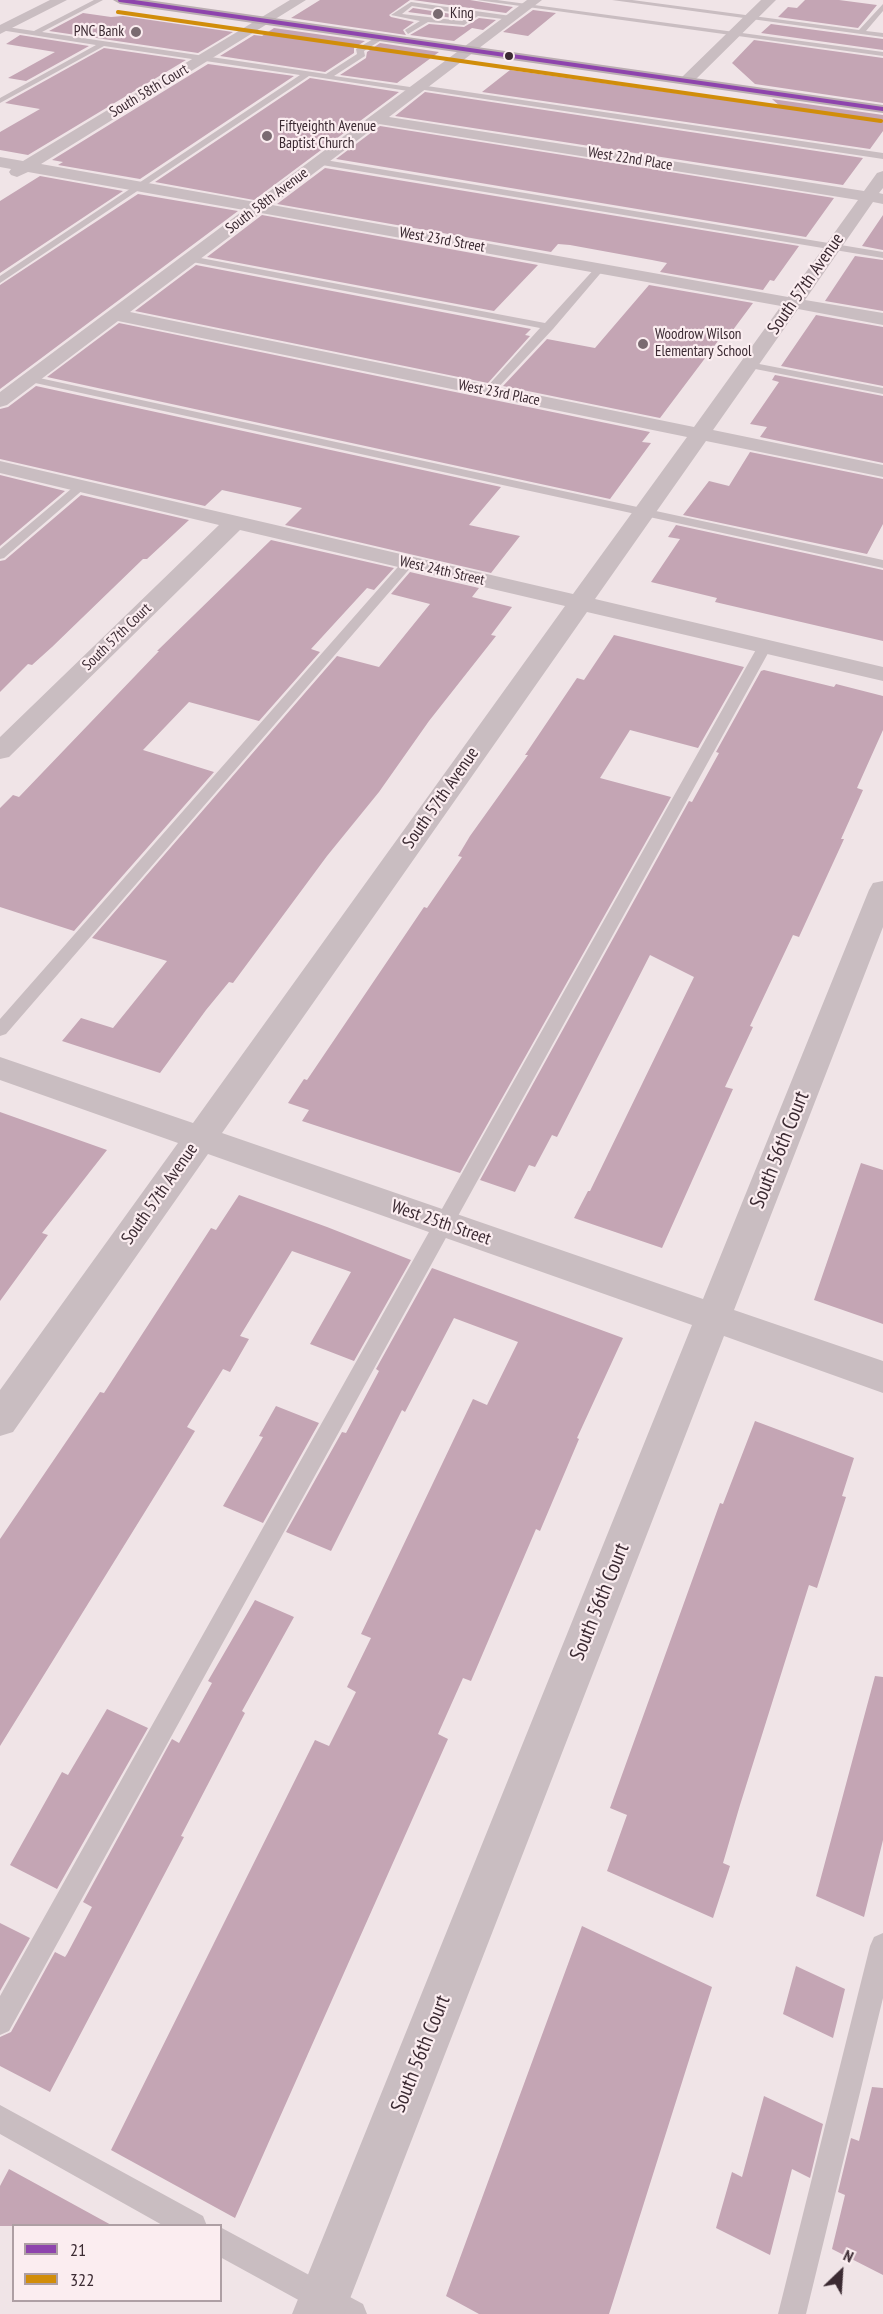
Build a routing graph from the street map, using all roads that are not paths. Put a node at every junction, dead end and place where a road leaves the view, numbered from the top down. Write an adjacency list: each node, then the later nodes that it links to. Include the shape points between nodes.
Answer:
1 (60, 0): 18 (street)
2 (99, 0): 21 (lane)
3 (120, 0): 14 (main road)
4 (181, 0): 14 (main road)
5 (299, 0): 14 (street, South 58th Court)
6 (481, 0): 9 (lane)
7 (616, 0): 10 (lane)
8 (769, 0): 16 (street)
9 (494, 2): 11 (lane); 13 (lane)
10 (650, 2): 16 (lane)
11 (531, 3): 15 (street, South 58th Avenue); 22 (lane)
12 (883, 6): 20 (lane)
13 (477, 13): 15 (lane); 17 (lane, via 464,23); 17 (lane, via 411,3 396,15)
14 (271, 17): 19 (main road); 24 (main road); 28 (street, South 58th Court)
15 (511, 18): 26 (street, South 58th Avenue)
16 (751, 18): 20 (lane); 22 (street)
17 (427, 20): 19 (lane)
18 (1, 29): 21 (lane)
19 (408, 32): 26 (main road)
20 (861, 32): 23 (lane)
21 (35, 33): 25 (lane)
22 (734, 34): 27 (lane); 31 (street)
23 (883, 35)
24 (380, 37): 26 (main road); 30 (lane)
25 (104, 43): 28 (lane); 34 (lane)
26 (473, 46): 31 (main road); 32 (street, South 58th Avenue)
27 (883, 54)
28 (203, 58): 29 (lane); 39 (street, South 58th Court)
29 (307, 74): 30 (lane); 41 (lane)
30 (327, 77): 32 (lane)
31 (690, 77): 33 (main road); 35 (main road)
32 (417, 88): 36 (street, South 58th Avenue); 37 (lane)
33 (883, 99)
34 (0, 101)
35 (883, 109)
36 (376, 119): 38 (street, South 58th Avenue); 42 (street, West 22nd Place)
37 (883, 156)
38 (319, 162): 43 (street, South 58th Avenue); 44 (lane)
39 (26, 166): 40 (street, West 23rd Street); 41 (street, West 23rd Street)
40 (3, 170)
41 (139, 187): 43 (street, West 23rd Street); 48 (lane)
42 (878, 190): 44 (street, South 57th Avenue)
43 (258, 208): 46 (street, South 58th Avenue); 47 (street, West 23rd Street)
44 (833, 247): 45 (lane); 49 (street, South 57th Avenue)
45 (883, 255)
46 (190, 259): 50 (street, South 58th Avenue); 52 (lane)
47 (600, 268): 49 (street, West 23rd Street); 52 (lane)
48 (0, 280)
49 (793, 303): 51 (street, West 23rd Street); 53 (street, South 57th Avenue)
50 (115, 315): 54 (street, South 58th Avenue); 55 (street, West 23rd Place)
51 (883, 319)
52 (549, 327): 55 (lane)
53 (749, 365): 56 (lane); 58 (street, South 57th Avenue)
54 (30, 379): 57 (street, South 58th Avenue); 62 (lane)
55 (489, 391): 58 (street, West 23rd Place)
56 (883, 391)
57 (0, 401)
58 (700, 434): 60 (street, West 23rd Place); 62 (street, South 57th Avenue)
59 (0, 467): 61 (street, West 24th Street)
60 (883, 471)
61 (81, 486): 63 (street, West 24th Street); 64 (lane)
62 (645, 512): 66 (lane); 67 (street, South 57th Avenue)
63 (235, 522): 65 (street, West 24th Street); 70 (street, South 57th Court)
64 (0, 555)
65 (408, 563): 67 (street, West 24th Street); 72 (lane)
66 (883, 564)
67 (580, 603): 68 (street, West 24th Street); 74 (street, South 57th Avenue)
68 (765, 646): 69 (street, West 24th Street); 75 (lane)
69 (883, 674)
70 (0, 751)
71 (883, 890): 76 (street, South 56th Court)
72 (0, 1030)
73 (0, 1068): 74 (street, West 25th Street)
74 (200, 1138): 75 (street, West 25th Street); 78 (street, South 57th Avenue)
75 (444, 1224): 76 (street, West 25th Street); 80 (lane)
76 (713, 1318): 77 (street, West 25th Street); 84 (street, South 56th Court)
77 (883, 1377)
78 (0, 1419)
79 (883, 1946): 85 (lane)
80 (0, 2022)
81 (0, 2119): 82 (lane)
82 (188, 2224)
83 (222, 2242): 84 (lane)
84 (332, 2309)
85 (792, 2314)

